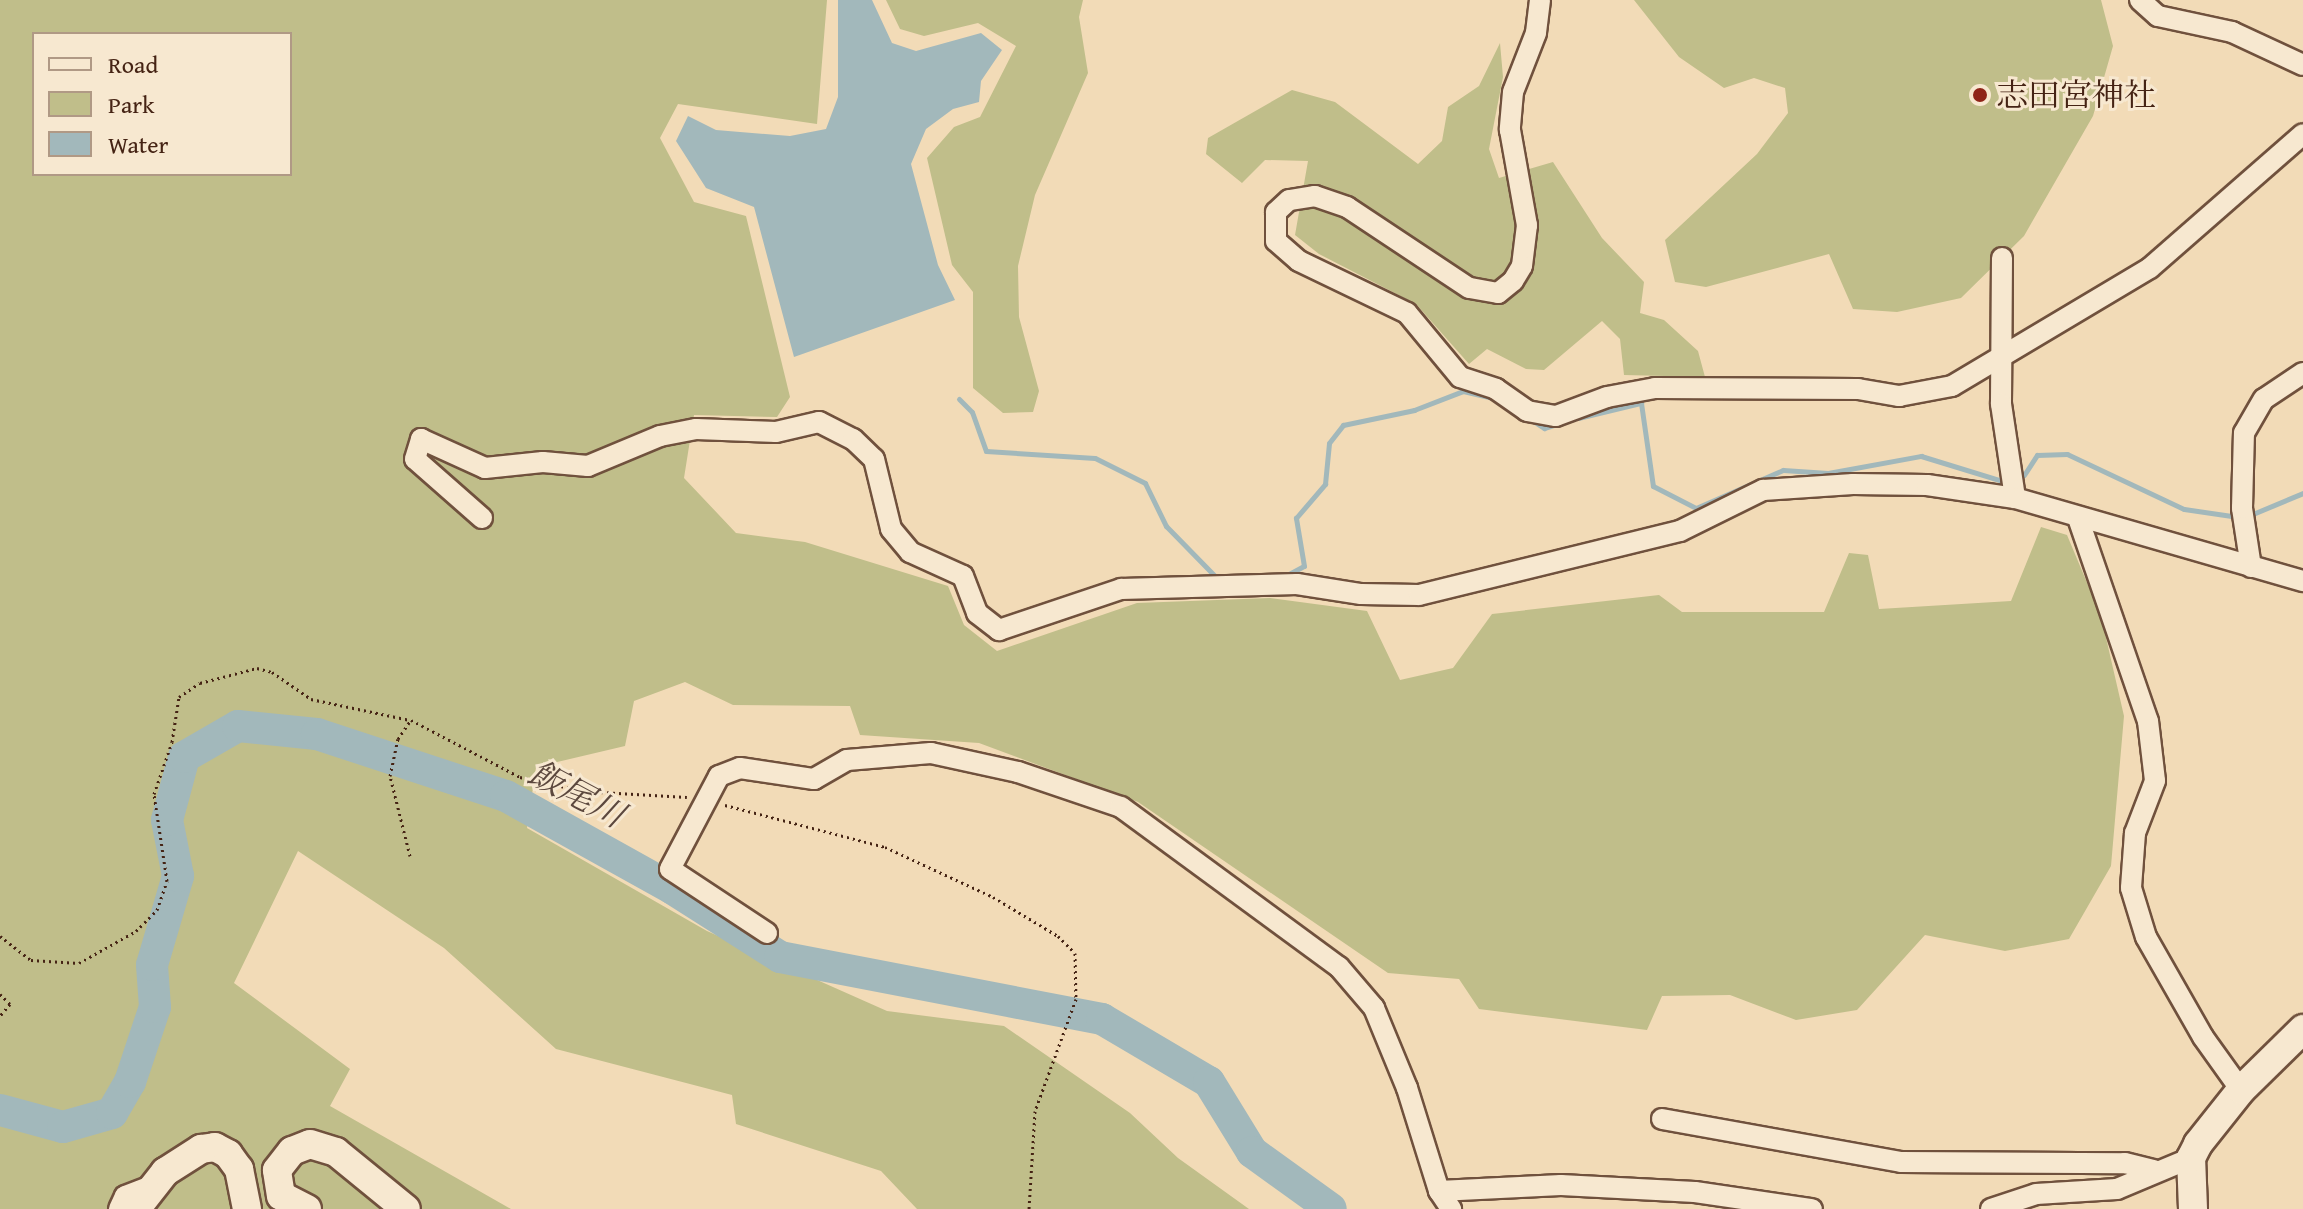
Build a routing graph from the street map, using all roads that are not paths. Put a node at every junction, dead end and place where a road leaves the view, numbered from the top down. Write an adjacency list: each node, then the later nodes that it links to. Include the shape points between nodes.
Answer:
1 (1540, 0): 6 (street, via 1536,33 1513,92 1510,130 1527,225 1522,266 1513,281 1498,293 1469,288 1347,207 1315,196 1289,200 1276,212 1276,241 1299,261 1407,313 1460,377 1496,389 1527,411 1556,416 1607,397 1655,388 1846,389 1899,396 1952,386)
2 (2140, 0): 3 (street, via 2158,16 2232,32)
3 (2303, 65)
4 (2303, 134): 6 (street, via 2150,268)
5 (2002, 258): 6 (street)
6 (2001, 360): 8 (street, via 2006,456)
7 (2303, 373): 11 (street, via 2264,399 2244,433 2243,516)
8 (2015, 498): 9 (street, via 1927,485 1763,490 1680,531 1419,595 1361,594 1297,584 1121,589 999,630 977,613 963,576 910,552 891,529 874,459 853,439 819,422 776,432 696,429 660,436 588,466 543,462 485,468 421,439 415,459); 10 (street)
9 (482, 518)
10 (2078, 518): 11 (street); 15 (street, via 2148,721 2155,781 2135,833 2131,888 2146,937 2203,1037)
11 (2251, 567): 12 (street)
12 (2303, 581)
13 (767, 933): 20 (street, via 670,869 719,776 740,768 814,779 847,760 931,753 1018,772 1121,807 1339,967 1374,1008 1407,1088)
14 (2303, 1029): 15 (main road)
15 (2241, 1090): 17 (main road)
16 (1662, 1119): 18 (street, via 1901,1162 2125,1163)
17 (2191, 1158): 18 (street); 29 (main road)
18 (2154, 1170): 28 (street, via 2136,1184 2117,1189 2036,1194)
19 (153, 1185): 21 (street, via 125,1196); 22 (main road); 23 (main road, via 201,1149 215,1147 239,1169)
20 (1439, 1191): 26 (street); 27 (street, via 1591,1187 1695,1192)
21 (119, 1209)
22 (136, 1209)
23 (247, 1209)
24 (307, 1209): 25 (main road, via 281,1196 277,1170 292,1151 310,1144 336,1152)
25 (406, 1209)
26 (1451, 1209)
27 (1812, 1209)
28 (1991, 1209)
29 (2193, 1209)

